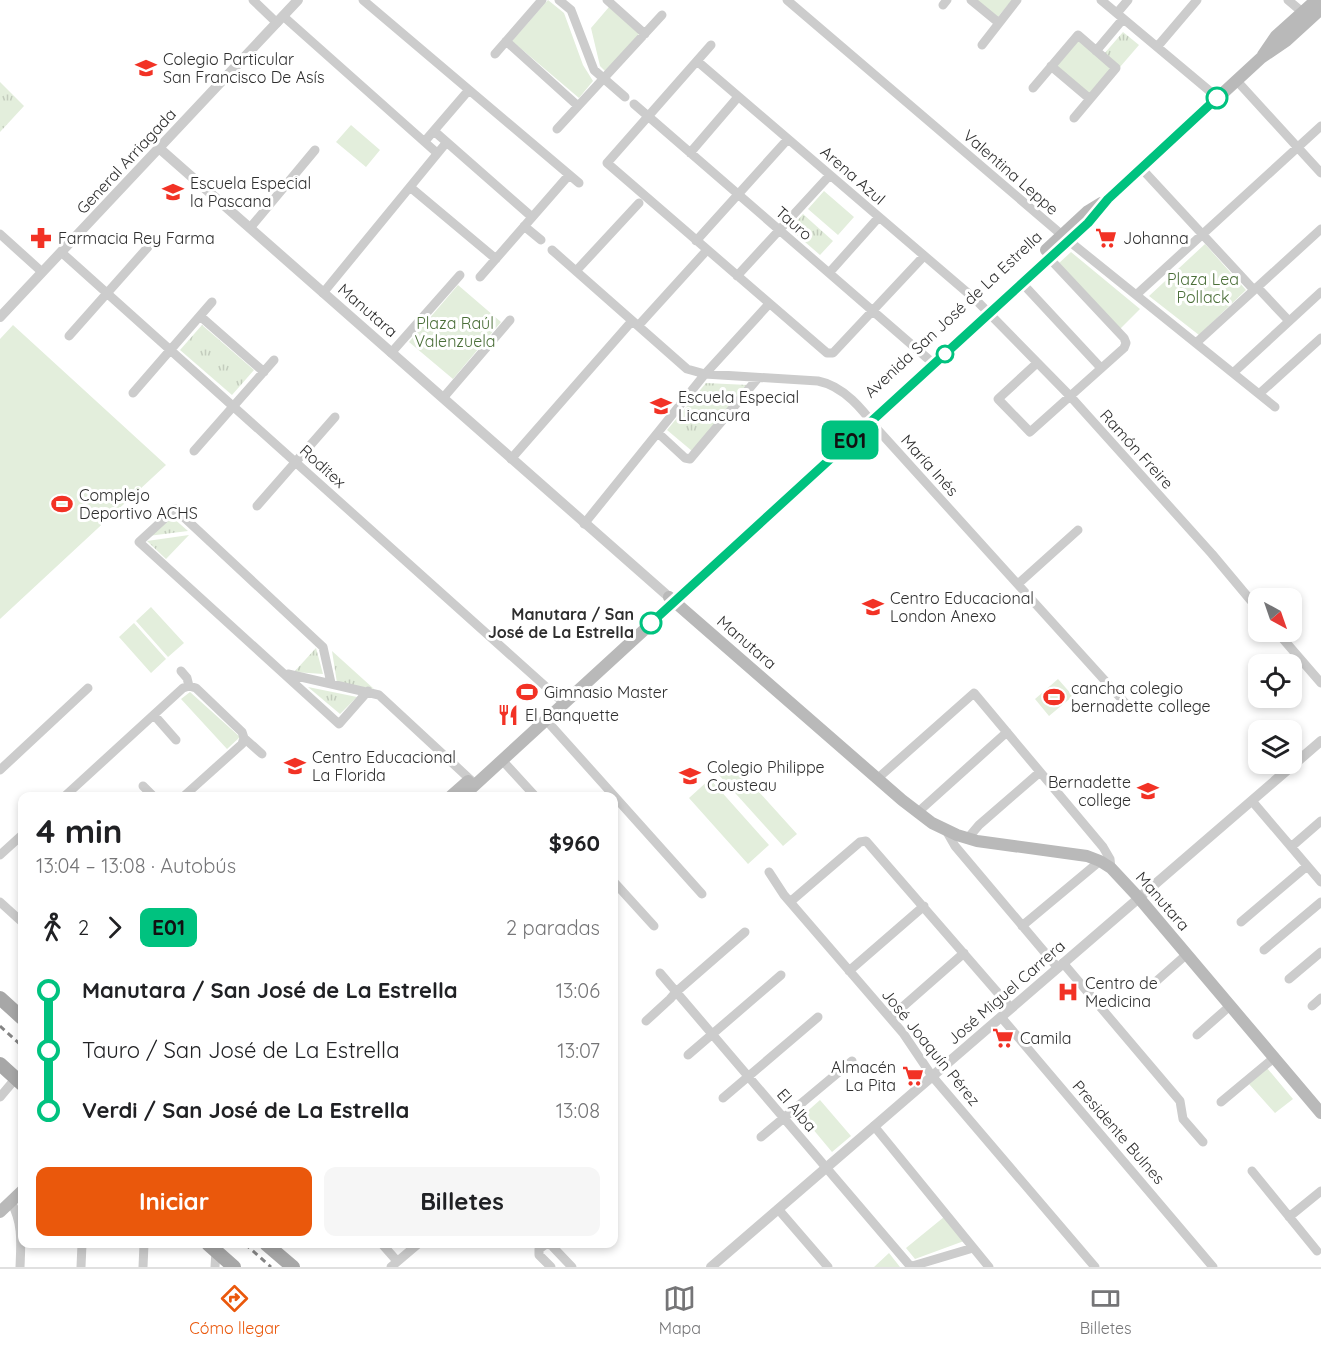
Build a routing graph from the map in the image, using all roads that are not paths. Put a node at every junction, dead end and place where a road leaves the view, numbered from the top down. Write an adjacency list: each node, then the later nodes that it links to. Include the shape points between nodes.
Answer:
1 (253, 0): 19 (street)
2 (298, 0): 19 (street, General Arriagada)
3 (363, 0): 33 (street)
4 (542, 0): 22 (street)
5 (607, 0): 21 (street)
6 (787, 0): 69 (street, Valentina Leppe)
7 (971, 0): 20 (street)
8 (1017, 0): 20 (street)
9 (1101, 0): 17 (street)
10 (1128, 0): 17 (street)
11 (1197, 0): 25 (street)
12 (1288, 0): 18 (street)
13 (1316, 0): 18 (main road, Avenida San José de La Estrella)
14 (566, 2): 30 (street, via 594,70)
15 (1321, 9): 18 (main road, Avenida San José de La Estrella)
16 (662, 15): 21 (street)
17 (1120, 16): 25 (street); 26 (street)
18 (1306, 16): 31 (main road, Avenida San José de La Estrella, via 1276,36 1261,58)
19 (280, 19): 46 (street); 49 (street, General Arriagada)
20 (999, 23): 24 (street)
21 (645, 34): 30 (street)
22 (506, 41): 27 (street); 39 (street)
23 (711, 45): 28 (street)
24 (982, 45)
25 (1157, 47): 36 (street)
26 (1096, 51): 29 (street, via 1078,35); 37 (street, via 1116,68)
27 (495, 54)
28 (697, 62): 35 (street, Arena Azul); 40 (street)
29 (1051, 66): 32 (street); 37 (street)
30 (604, 78): 34 (street); 39 (street)
31 (1237, 81): 36 (main road, Avenida San José de La Estrella); 48 (street)
32 (1033, 88)
33 (468, 91): 44 (street); 55 (street)
34 (626, 97)
35 (738, 97): 45 (street, Arena Azul); 52 (street)
36 (1218, 98): 53 (main road, Avenida San José de La Estrella)
37 (1090, 99): 41 (street)
38 (634, 104): 40 (street, Tauro)
39 (578, 106): 43 (street)
40 (648, 116): 52 (street, Tauro); 71 (street, via 607,163)
41 (1074, 118)
42 (1321, 126): 48 (street)
43 (557, 129)
44 (434, 131): 46 (street); 47 (street)
45 (788, 139): 56 (street, Arena Azul); 59 (street)
46 (425, 141): 51 (street)
47 (446, 143): 51 (street); 61 (street)
48 (1298, 147): 54 (street); 68 (street)
49 (159, 148): 64 (street, Manutara); 75 (street, General Arriagada)
50 (315, 150): 64 (street)
51 (437, 153): 58 (street)
52 (690, 153): 59 (street, Tauro)
53 (1141, 168): 68 (street); 69 (main road, Avenida San José de La Estrella, via 1108,199 1088,211)
54 (1321, 173)
55 (569, 175): 57 (street); 61 (street)
56 (830, 175): 62 (street, Arena Azul); 66 (street)
57 (579, 183)
58 (410, 187): 78 (street); 89 (street)
59 (738, 194): 66 (street, Tauro); 71 (street)
60 (639, 203): 79 (street)
61 (532, 217): 63 (street)
62 (879, 217): 76 (street, Arena Azul); 81 (street)
63 (524, 226): 70 (street); 78 (street)
64 (250, 228): 89 (street, Manutara)
65 (1321, 229): 86 (street)
66 (780, 230): 81 (street, Tauro); 83 (street)
67 (0, 234): 80 (street)
68 (1203, 235): 86 (street); 90 (street)
69 (1065, 238): 77 (main road, Avenida San José de La Estrella); 90 (street, Valentina Leppe); 94 (main road, Avenida San José de La Estrella)
70 (541, 240)
71 (696, 241): 74 (street)
72 (147, 247): 88 (street)
73 (552, 250): 79 (street, María Inés)
74 (707, 250): 83 (street); 99 (street)
75 (61, 252): 80 (street, General Arriagada); 88 (street, Roditex)
76 (924, 256): 93 (street); 94 (street, Arena Azul)
77 (1049, 258): 85 (main road, Avenida San José de La Estrella); 108 (street, via 1124,338 1124,348)
78 (496, 259): 84 (street)
79 (576, 271): 99 (street, María Inés)
80 (42, 272): 95 (street, General Arriagada)
81 (829, 273): 93 (street, Tauro)
82 (460, 275): 104 (street)
83 (738, 276): 92 (street)
84 (480, 277)
85 (1022, 283): 94 (main road, Avenida San José de La Estrella); 108 (street)
86 (1256, 288): 98 (street); 102 (street)
87 (1321, 292): 98 (street)
88 (107, 293): 100 (street); 103 (street, Roditex)
89 (323, 293): 104 (street, Manutara)
90 (1137, 296): 102 (street, Valentina Leppe)
91 (212, 302): 96 (street)
92 (769, 304): 93 (street, via 829,354); 111 (street)
93 (873, 311): 106 (street, Tauro)
94 (985, 311): 106 (main road, Avenida San José de La Estrella); 107 (street, Ramón Freire)
95 (0, 316)
96 (200, 316): 103 (street); 109 (street)
97 (510, 320): 116 (street)
98 (1290, 321): 110 (street)
99 (635, 323): 111 (street, María Inés, via 687,369); 123 (street)
100 (69, 336)
101 (1321, 338): 114 (street)
102 (1196, 343): 110 (street, Valentina Leppe)
103 (170, 350): 113 (street); 117 (street, Roditex)
104 (391, 353): 116 (street, Manutara)
105 (274, 360): 109 (street)
106 (931, 361): 120 (main road, Avenida San José de La Estrella)
107 (1037, 363): 115 (street, Ramón Freire); 115 (street, via 998,399 1030,432)
108 (1101, 368): 115 (street)
109 (264, 372): 117 (street)
110 (1233, 373): 114 (street, Valentina Leppe)
111 (705, 374): 112 (street, María Inés); 121 (street)
112 (759, 378): 120 (street, María Inés, via 824,382 842,392); 121 (street, via 690,459)
113 (133, 393)
114 (1259, 394): 118 (street, Valentina Leppe)
115 (1070, 396): 129 (street, Ramón Freire)
116 (442, 398): 123 (street, Manutara)
117 (233, 406): 122 (street); 124 (street, Roditex)
118 (1275, 407)
119 (335, 417): 124 (street)
120 (869, 418): 128 (street, María Inés); 130 (main road, Avenida San José de La Estrella)
121 (658, 434): 126 (street)
122 (194, 451)
123 (511, 459): 126 (street, Manutara)
124 (296, 462): 125 (street); 139 (street, Roditex)
125 (257, 506)
126 (584, 524): 130 (street, Manutara)
127 (1078, 530): 128 (street)
128 (1018, 584): 140 (street, María Inés)
129 (1248, 597)
130 (672, 600): 139 (main road, Avenida San José de La Estrella); 151 (main road, Manutara)
131 (1286, 642): 135 (street)
132 (181, 671): 136 (street)
133 (286, 674): 134 (street); 134 (street, via 139,542 175,509 323,647); 138 (street, via 339,724)
134 (330, 683): 138 (street)
135 (1321, 683)
136 (189, 686): 141 (street); 144 (street, via 196,688)
137 (88, 688): 149 (street)
138 (369, 691): 152 (street, via 380,695)
139 (562, 700): 142 (main road, Avenida San José de La Estrella); 152 (main road, Avenida San José de La Estrella)
140 (1126, 705)
141 (154, 715): 145 (street); 154 (street)
142 (546, 720): 148 (main road, Avenida San José de La Estrella); 160 (street)
143 (1007, 732): 150 (street); 151 (street, via 974,693); 163 (street)
144 (244, 738): 147 (street); 156 (street)
145 (176, 740)
146 (1321, 741): 162 (street, José Miguel Carrera)
147 (262, 754)
148 (502, 760): 152 (main road, Avenida San José de La Estrella); 159 (street)
149 (0, 770)
150 (1040, 772): 166 (street); 172 (street, via 1103,847)
151 (877, 779): 163 (main road, Manutara)
152 (472, 782): 157 (main road, Avenida San José de La Estrella); 158 (main road, Avenida San José de La Estrella)
153 (143, 786): 155 (street)
154 (73, 792)
155 (149, 792)
156 (188, 792)
157 (457, 792)
158 (466, 792)
159 (531, 792)
160 (611, 792)
161 (618, 800): 176 (street)
162 (1252, 801): 168 (street); 177 (street, José Miguel Carrera)
163 (917, 813): 165 (main road, Manutara)
164 (1321, 821): 168 (street)
165 (947, 831): 166 (main road, Manutara); 185 (street, via 955,846)
166 (968, 838): 170 (main road, Manutara)
167 (18, 839): 169 (street)
168 (1291, 847): 171 (street)
169 (0, 855)
170 (1100, 861): 172 (main road, Manutara); 185 (street)
171 (1307, 866): 174 (street); 183 (street)
172 (1111, 868): 177 (main road, Manutara)
173 (769, 872): 178 (street, José Joaquín Pérez)
174 (1321, 882)
175 (618, 886): 184 (street)
176 (702, 894)
177 (1139, 898): 190 (main road, Manutara); 191 (street, José Miguel Carrera)
178 (790, 902): 181 (street, via 864,840); 192 (street, José Joaquín Pérez)
179 (1321, 902): 187 (street)
180 (0, 903): 182 (street)
181 (924, 906): 189 (street); 192 (street)
182 (18, 919)
183 (1241, 922)
184 (654, 926)
185 (1022, 926): 191 (street)
186 (745, 932): 197 (street)
187 (1264, 950)
188 (1321, 952): 195 (street)
189 (964, 953): 202 (street); 206 (street)
190 (1187, 954): 196 (street); 200 (main road, Manutara)
191 (1060, 965): 202 (street, José Miguel Carrera); 225 (street, via 1180,1101 1183,1119)
192 (849, 971): 206 (street, José Joaquín Pérez)
193 (660, 973): 197 (street, El Alba)
194 (781, 975): 208 (street)
195 (1289, 979)
196 (1152, 984)
197 (676, 992): 207 (street); 208 (street, El Alba)
198 (0, 998): 203 (main road)
199 (1321, 998): 201 (street)
200 (1231, 1005): 209 (street); 211 (main road, Manutara)
201 (1312, 1006)
202 (1011, 1008): 205 (street, José Miguel Carrera)
203 (18, 1014)
204 (818, 1017): 214 (street)
205 (1001, 1017): 215 (street, José Miguel Carrera); 261 (street, Presidente Bulnes)
206 (890, 1018): 215 (street, José Joaquín Pérez)
207 (646, 1021)
208 (713, 1034): 210 (street); 214 (street, El Alba)
209 (1197, 1035)
210 (688, 1055)
211 (1275, 1057): 220 (street); 221 (main road, Manutara)
212 (852, 1061): 222 (street)
213 (0, 1064): 216 (main road)
214 (749, 1076): 219 (street); 222 (street, El Alba)
215 (932, 1076): 223 (street, José Miguel Carrera); 260 (street, José Joaquín Pérez)
216 (18, 1080)
217 (18, 1082): 218 (street)
218 (0, 1097)
219 (723, 1098)
220 (1221, 1102)
221 (1321, 1113)
222 (785, 1118): 224 (street); 226 (street, El Alba)
223 (874, 1126): 226 (street, José Miguel Carrera); 245 (street)
224 (761, 1137)
225 (1203, 1142)
226 (827, 1167): 231 (street, José Miguel Carrera); 248 (street, El Alba)
227 (1252, 1171): 234 (street)
228 (1321, 1191): 234 (street)
229 (18, 1195): 230 (main road)
230 (11, 1202): 232 (main road); 233 (street)
231 (778, 1209): 257 (street, José Miguel Carrera); 258 (street)
232 (0, 1212)
233 (18, 1216)
234 (1289, 1217): 246 (street)
235 (20, 1248): 249 (street)
236 (82, 1248): 250 (street)
237 (144, 1248): 251 (street)
238 (212, 1248): 252 (street)
239 (213, 1248): 253 (main road)
240 (271, 1248): 254 (main road)
241 (384, 1248): 247 (street)
242 (413, 1248): 247 (street)
243 (540, 1248): 255 (street, via 539,1255)
244 (554, 1248): 256 (street)
245 (973, 1248): 248 (street); 259 (street)
246 (1317, 1251)
247 (394, 1264)
248 (910, 1266)
249 (20, 1267)
250 (81, 1267)
251 (143, 1267)
252 (215, 1267)
253 (234, 1267)
254 (292, 1267)
255 (551, 1267)
256 (572, 1267)
257 (711, 1267)
258 (828, 1267)
259 (989, 1267)
260 (1095, 1267)
261 (1213, 1267)

